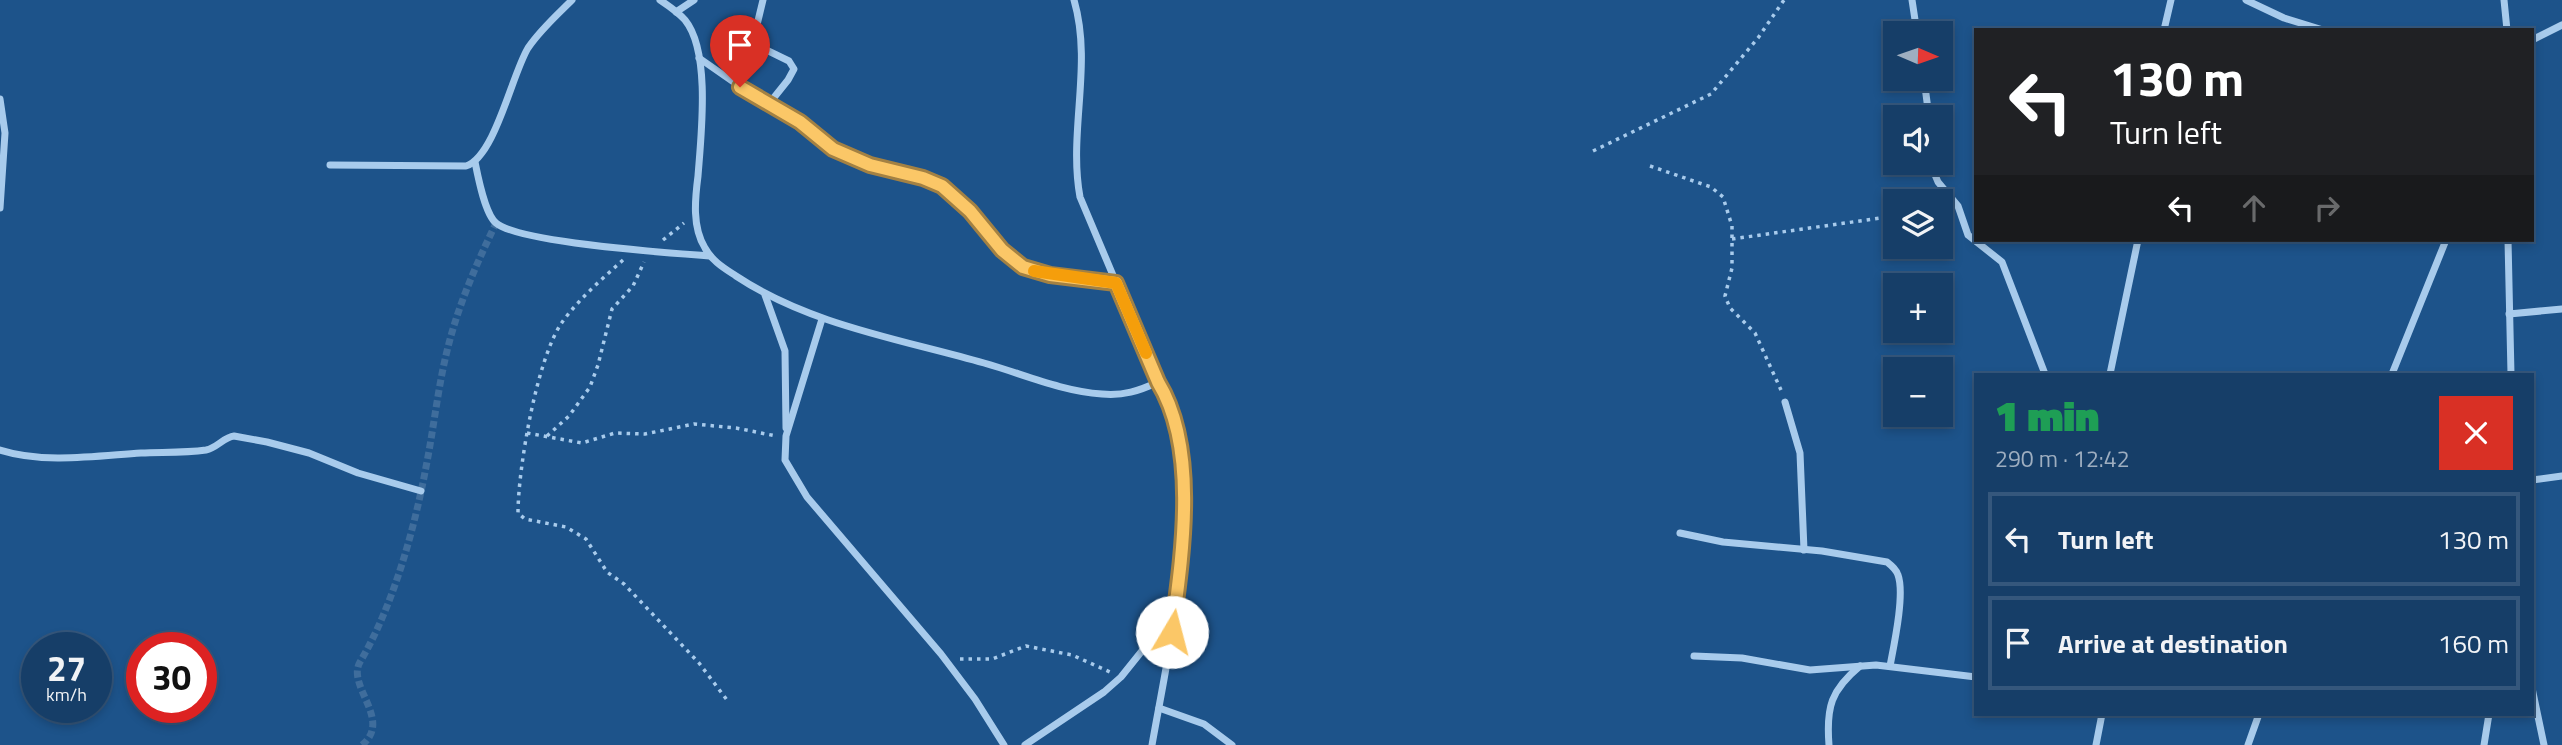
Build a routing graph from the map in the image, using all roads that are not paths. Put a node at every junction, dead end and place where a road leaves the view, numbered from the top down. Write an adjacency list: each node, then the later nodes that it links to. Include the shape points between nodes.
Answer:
1 (572, 0): 20 (street, via 528,48 498,123)
2 (660, 0): 10 (street)
3 (694, 0): 10 (street)
4 (763, 0): 19 (street, via 755,33 758,46 789,61 794,69)
5 (1074, 0): 30 (street, via 1083,61 1077,179 1080,197)
6 (1912, 0): 11 (street)
7 (2171, 0): 13 (street)
8 (2246, 0): 14 (street)
9 (2504, 0): 15 (street)
10 (676, 12): 17 (street, via 693,35)
11 (1915, 21)
12 (2562, 25): 16 (street)
13 (2164, 28)
14 (2316, 28)
15 (2507, 28)
16 (2534, 39)
17 (699, 58): 19 (street); 29 (street, via 703,107 696,205 699,234)
18 (0, 99): 23 (street, via 5,132)
19 (768, 105): 30 (street, via 800,122 833,149 942,186 1023,267)
20 (475, 162): 21 (street, via 466,166); 29 (street, via 491,217 507,230)
21 (330, 165)
22 (1935, 175): 24 (street, via 1958,206)
23 (0, 208)
24 (1974, 240)
25 (1977, 242): 35 (street, via 2001,262)
26 (2138, 242): 36 (street)
27 (2445, 242): 37 (street)
28 (2508, 242): 33 (street)
29 (710, 256): 31 (street)
30 (1116, 283): 39 (street)
31 (765, 295): 34 (street); 41 (street, via 785,351)
32 (2562, 309): 33 (street)
33 (2510, 314): 38 (street)
34 (822, 319): 39 (street, via 1087,393 1121,395); 41 (street)
35 (2045, 373)
36 (2110, 373)
37 (2392, 373)
38 (2511, 373)
39 (1158, 382): 48 (street, via 1176,424 1183,491)
40 (1785, 402): 47 (street, via 1800,453)
41 (786, 436): 58 (street, via 785,460 807,497 943,658)
42 (0, 450): 45 (street, via 70,457 195,450 210,449 234,436 309,453)
43 (2562, 476): 44 (street)
44 (2534, 480)
45 (421, 491)
46 (1680, 533): 47 (street)
47 (1804, 550): 51 (street, via 1868,557 1895,569 1899,596)
48 (1175, 611): 54 (street); 59 (street, via 1121,677)
49 (1694, 656): 50 (street, via 1742,658 1810,670)
50 (1860, 665): 51 (street); 62 (street, via 1843,680 1832,699)
51 (1890, 666): 52 (street)
52 (1974, 677)
53 (2534, 698): 66 (street)
54 (1159, 708): 60 (street); 61 (street, via 1204,724)
55 (2102, 716): 63 (street)
56 (2258, 716): 64 (street)
57 (2489, 716): 65 (street)
58 (1004, 745)
59 (1025, 745)
60 (1152, 745)
61 (1232, 745)
62 (1829, 745)
63 (2096, 745)
64 (2248, 745)
65 (2484, 745)
66 (2544, 745)

